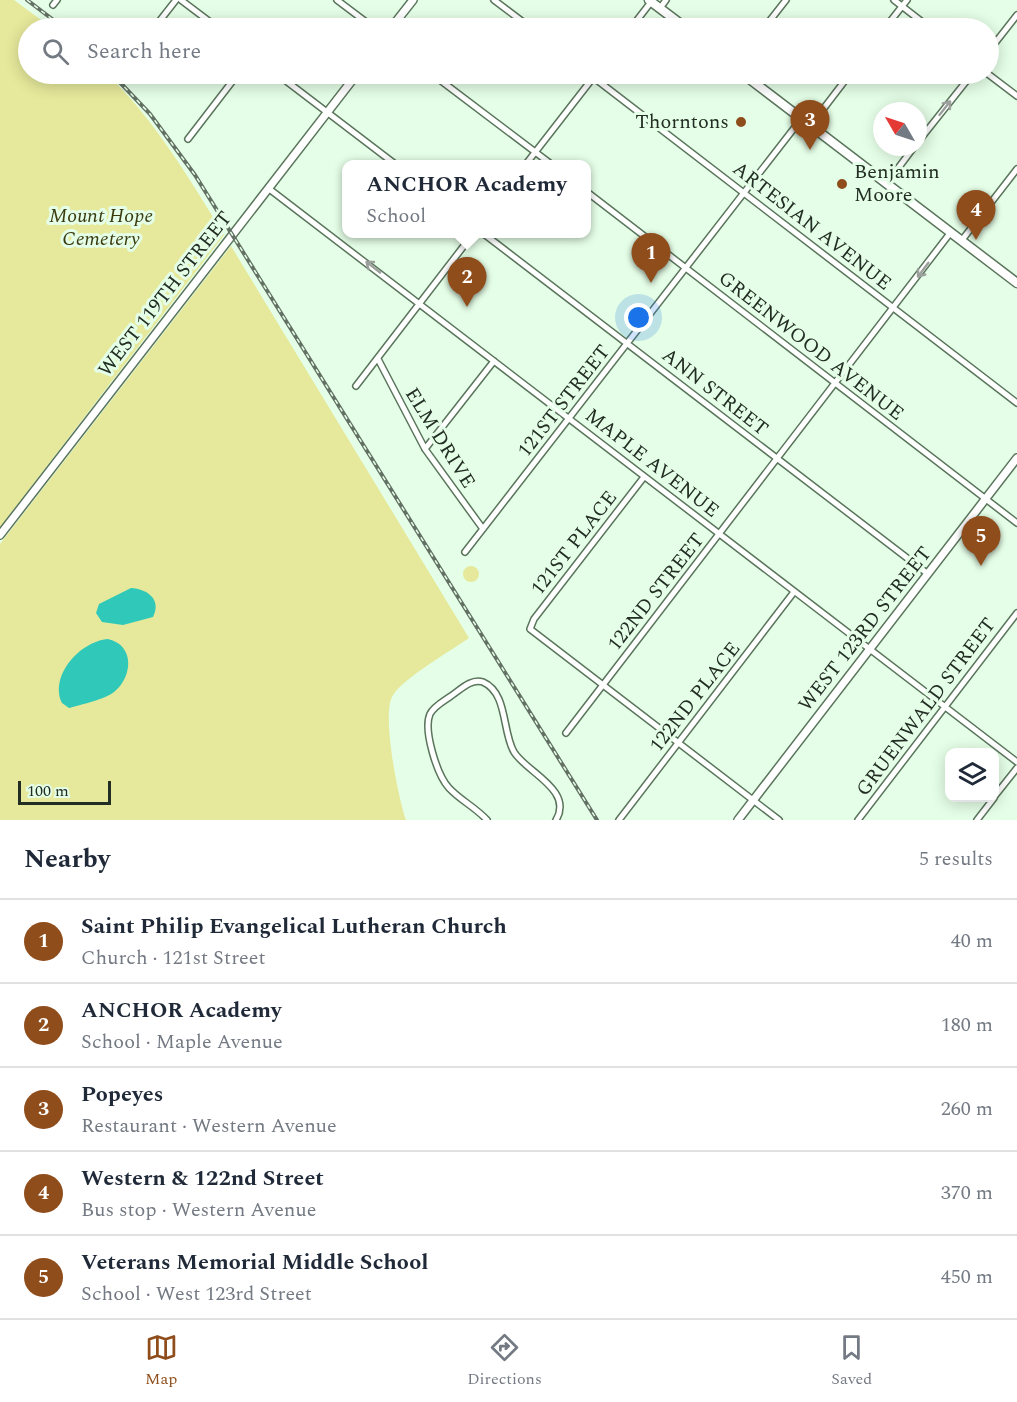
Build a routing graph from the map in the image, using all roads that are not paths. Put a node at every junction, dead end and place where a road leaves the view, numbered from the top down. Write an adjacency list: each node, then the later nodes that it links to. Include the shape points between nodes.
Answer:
1 (176, 0): 14 (street)
2 (181, 0): 15 (street)
3 (337, 0): 16 (street)
4 (413, 0): 17 (street)
5 (494, 0): 18 (street)
6 (666, 0): 12 (street)
7 (786, 0): 21 (street)
8 (894, 0): 11 (street)
9 (907, 0): 11 (street)
10 (650, 1): 12 (main road); 19 (street)
11 (902, 6): 22 (street); 23 (street)
12 (660, 8): 20 (main road)
13 (1017, 15): 24 (street)
14 (162, 18)
15 (205, 18)
16 (361, 18)
17 (399, 18)
18 (518, 18)
19 (638, 18)
20 (673, 18)
21 (772, 18)
22 (893, 18)
23 (917, 18)
24 (999, 38)
25 (999, 82): 35 (street)
26 (230, 84): 40 (street)
27 (290, 84): 36 (street)
28 (349, 84): 36 (street, WEST 119TH STREET)
29 (445, 84): 41 (street)
30 (586, 84): 41 (street)
31 (606, 84): 49 (street, ARTESIAN AVENUE)
32 (756, 84): 37 (main road)
33 (842, 84): 38 (street)
34 (964, 84): 39 (street, one-way to 34)
35 (1017, 96)
36 (327, 112): 43 (street); 48 (street, WEST 119TH STREET)
37 (802, 118): 38 (main road); 49 (street, 121ST STREET)
38 (811, 125): 47 (main road)
39 (927, 131)
40 (188, 139)
41 (535, 153): 44 (street); 45 (street)
42 (907, 156): 47 (street)
43 (389, 160)
44 (530, 160)
45 (544, 160)
46 (1017, 169): 54 (street)
47 (887, 183): 51 (main road)
48 (268, 188): 57 (street, MAPLE AVENUE, one-way to 48); 74 (street, WEST 119TH STREET)
49 (744, 193): 55 (street, 121ST STREET); 58 (street, ARTESIAN AVENUE)
50 (591, 195): 55 (street, GREENWOOD AVENUE)
51 (951, 232): 54 (main road); 58 (street, 122ND STREET, one-way to 58)
52 (469, 238): 57 (street)
53 (489, 238): 59 (street, ANN STREET)
54 (962, 240): 56 (main road)
55 (686, 268): 59 (street, 121ST STREET); 62 (street, GREENWOOD AVENUE)
56 (1017, 283)
57 (419, 303): 60 (street); 61 (street, MAPLE AVENUE)
58 (894, 308): 62 (street, 122ND STREET); 64 (street, ARTESIAN AVENUE)
59 (628, 343): 65 (street, 121ST STREET); 67 (street, ANN STREET)
60 (378, 359): 63 (street); 66 (street, ELM DRIVE)
61 (494, 361): 65 (street, MAPLE AVENUE); 66 (street)
62 (835, 383): 67 (street, 122ND STREET); 70 (street, GREENWOOD AVENUE)
63 (356, 386)
64 (1017, 403)
65 (569, 419): 69 (street, MAPLE AVENUE); 72 (street, 121ST STREET)
66 (426, 449): 72 (street, ELM DRIVE)
67 (777, 458): 73 (street, 122ND STREET); 76 (street, ANN STREET)
68 (1017, 458): 70 (street, WEST 123RD STREET)
69 (644, 477): 73 (street, MAPLE AVENUE); 80 (street, 121ST PLACE, via 530,629)
70 (986, 499): 71 (street, GREENWOOD AVENUE); 76 (street, WEST 123RD STREET)
71 (1017, 523)
72 (483, 530): 75 (street, 121ST STREET)
73 (719, 534): 77 (street, MAPLE AVENUE); 80 (street, 122ND STREET)
74 (0, 535)
75 (465, 552)
76 (928, 574): 79 (street, WEST 123RD STREET)
77 (795, 592): 79 (street, MAPLE AVENUE); 83 (street, 122ND PLACE)
78 (1017, 613): 81 (street, GRUENWALD STREET)
79 (869, 650): 81 (street, MAPLE AVENUE); 87 (street, WEST 123RD STREET)
80 (603, 685): 82 (street, 122ND STREET); 83 (street)
81 (945, 707): 84 (street, MAPLE AVENUE); 94 (street, GRUENWALD STREET)
82 (566, 733)
83 (678, 742): 87 (street); 91 (street, 122ND PLACE)
84 (1017, 762)
85 (1017, 768): 86 (street)
86 (999, 791)
87 (753, 800): 92 (street, WEST 123RD STREET); 93 (street)
88 (990, 802): 95 (street)
89 (487, 820): 90 (street, via 441,779 428,725 430,713 437,705 472,681 483,682 498,696 514,752 550,785 559,800)
90 (556, 820)
91 (619, 820)
92 (738, 820)
93 (779, 820)
94 (858, 820)
95 (977, 820)

